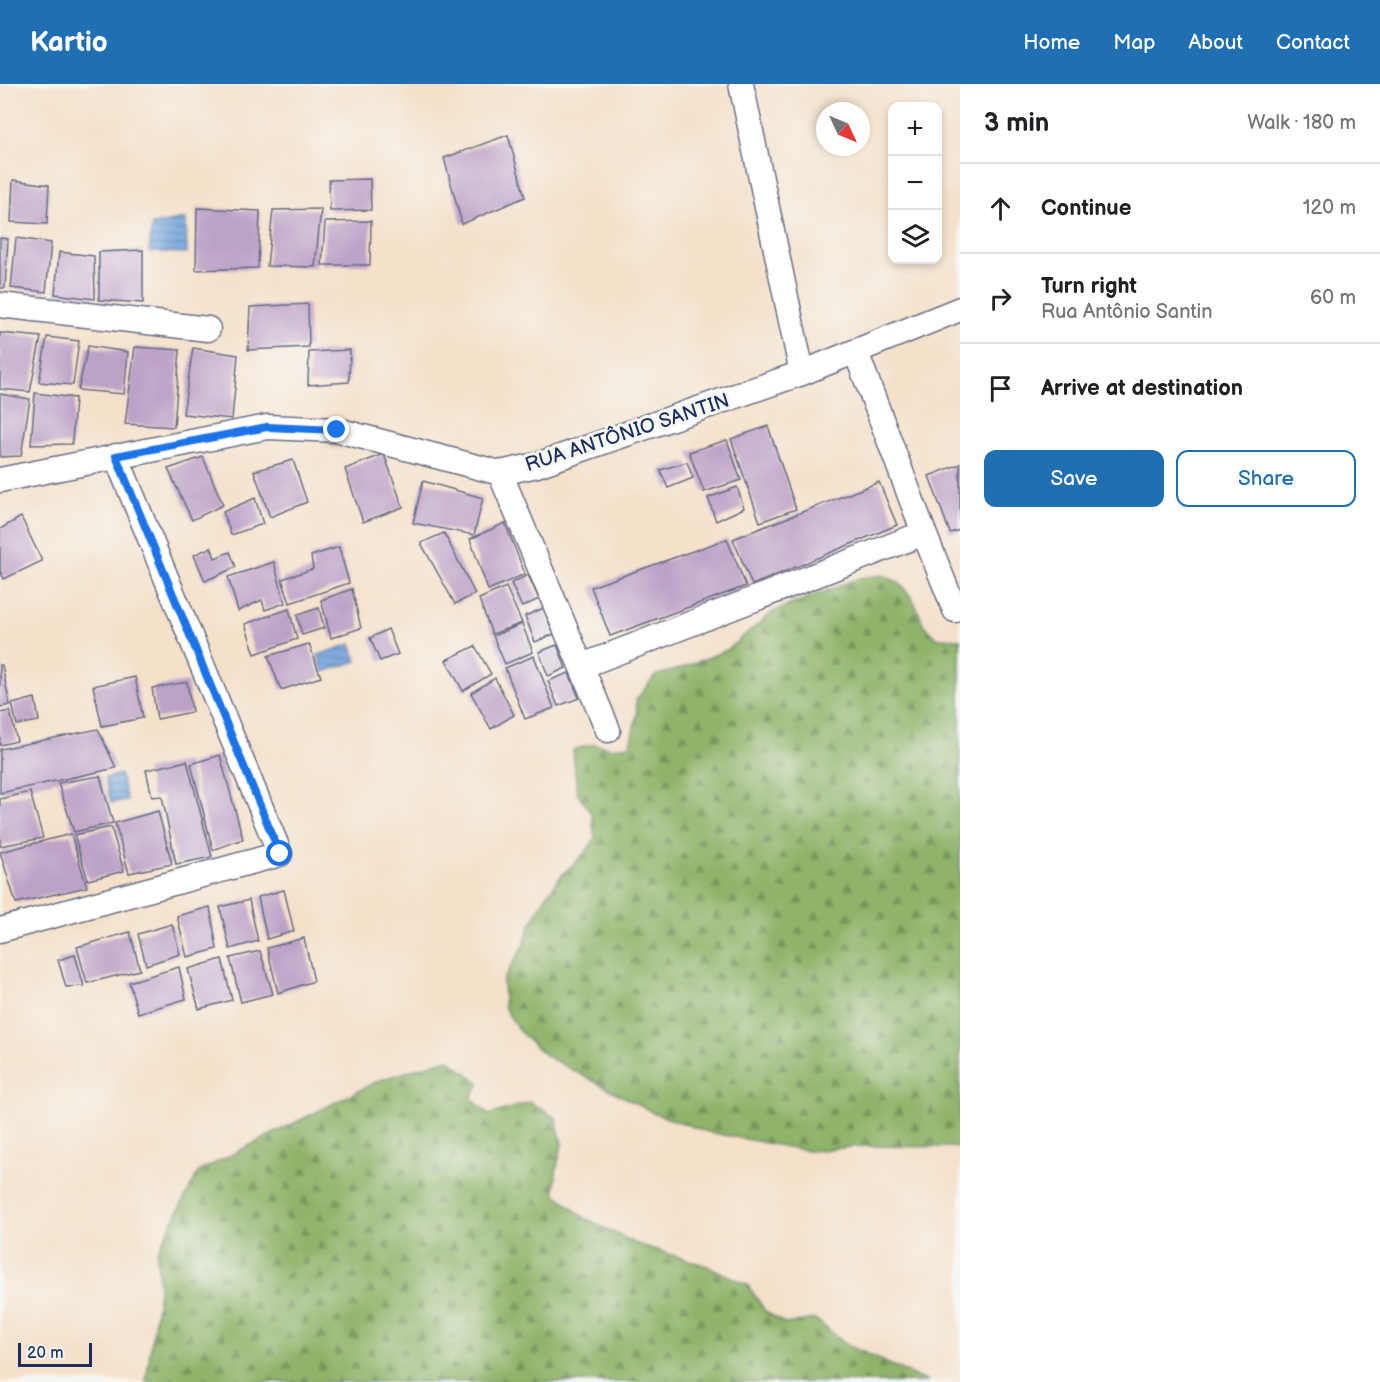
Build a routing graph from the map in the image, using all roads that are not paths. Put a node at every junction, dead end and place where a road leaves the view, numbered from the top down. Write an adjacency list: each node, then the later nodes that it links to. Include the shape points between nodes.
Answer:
1 (741, 84): 6 (street)
2 (0, 304): 4 (street)
3 (960, 309): 5 (street, RUA ANTÔNIO SANTIN)
4 (208, 329)
5 (856, 352): 6 (street, RUA ANTÔNIO SANTIN); 10 (street)
6 (802, 373): 8 (street, RUA ANTÔNIO SANTIN, via 537,465)
7 (116, 456): 8 (street, RUA ANTÔNIO SANTIN, via 267,427 337,430); 9 (street, RUA ANTÔNIO SANTIN); 14 (street, via 280,854)
8 (500, 472): 12 (street)
9 (0, 480)
10 (924, 533): 11 (street); 12 (street)
11 (955, 610)
12 (582, 666): 13 (street)
13 (608, 730)
14 (0, 930)

